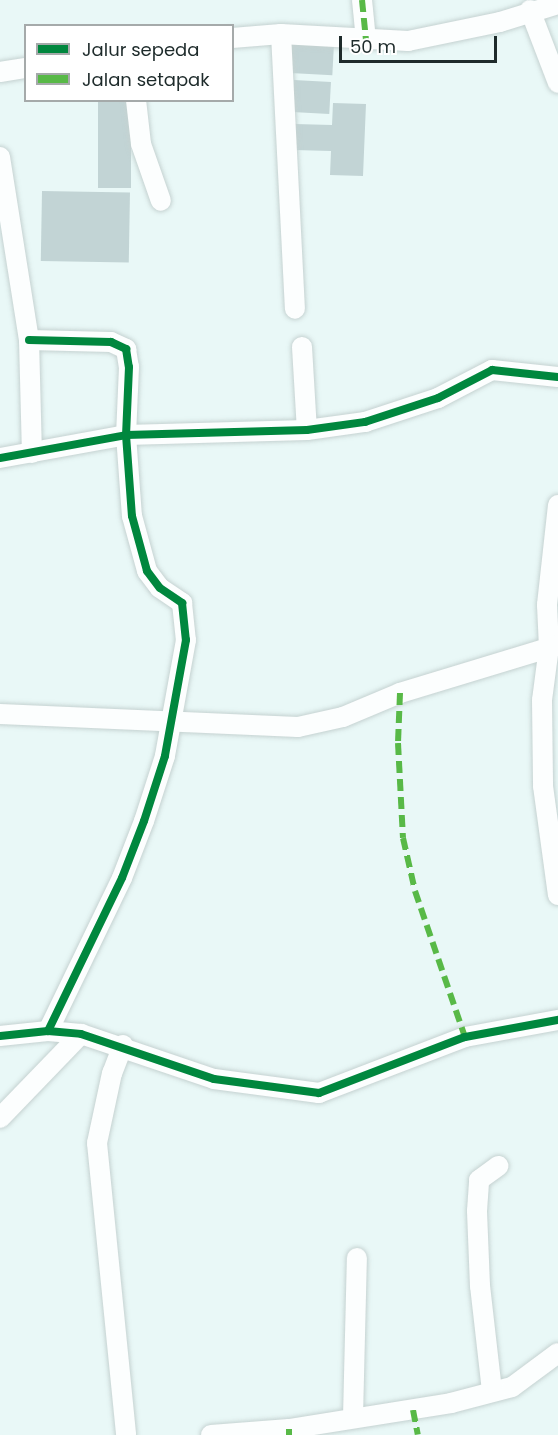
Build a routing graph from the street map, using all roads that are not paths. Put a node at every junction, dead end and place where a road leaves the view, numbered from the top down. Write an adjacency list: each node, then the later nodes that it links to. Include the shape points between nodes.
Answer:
1 (362, 0): 6 (street)
2 (558, 4): 3 (street)
3 (530, 10): 6 (street, via 500,22 419,39); 9 (street)
4 (281, 34): 5 (street); 6 (street); 13 (street)
5 (234, 38)
6 (366, 40)
7 (24, 68): 8 (street)
8 (0, 72)
9 (558, 83)
10 (136, 102): 12 (street, via 141,144)
11 (0, 157): 14 (street)
12 (161, 201)
13 (295, 309)
14 (29, 340): 18 (street, via 111,342 126,349); 19 (street)
15 (302, 347): 17 (street)
16 (558, 377): 17 (street, via 492,370 428,402 365,422)
17 (307, 430): 18 (street)
18 (126, 435): 19 (street); 24 (street, via 132,516 147,571 159,588 182,603 184,611 186,640)
19 (32, 453): 20 (street)
20 (0, 458)
21 (558, 505): 22 (street, via 547,605)
22 (553, 646): 24 (street, via 400,693 343,717 298,727); 25 (street, via 542,700 543,786)
23 (0, 714): 24 (street)
24 (172, 721): 27 (street, via 165,756 122,878)
25 (558, 895)
26 (558, 1020): 30 (street, via 465,1037 318,1093 214,1079)
27 (48, 1031): 28 (street); 29 (street)
28 (81, 1034): 30 (street); 31 (street)
29 (0, 1036)
30 (123, 1045): 37 (street, via 112,1073 97,1143)
31 (0, 1118)
32 (498, 1166): 35 (street, via 479,1180 477,1211 480,1286)
33 (357, 1258): 36 (street)
34 (558, 1353): 35 (street, via 525,1380)
35 (492, 1391): 36 (street, via 451,1404)
36 (353, 1417): 38 (street, via 289,1429)
37 (126, 1435)
38 (211, 1435)

